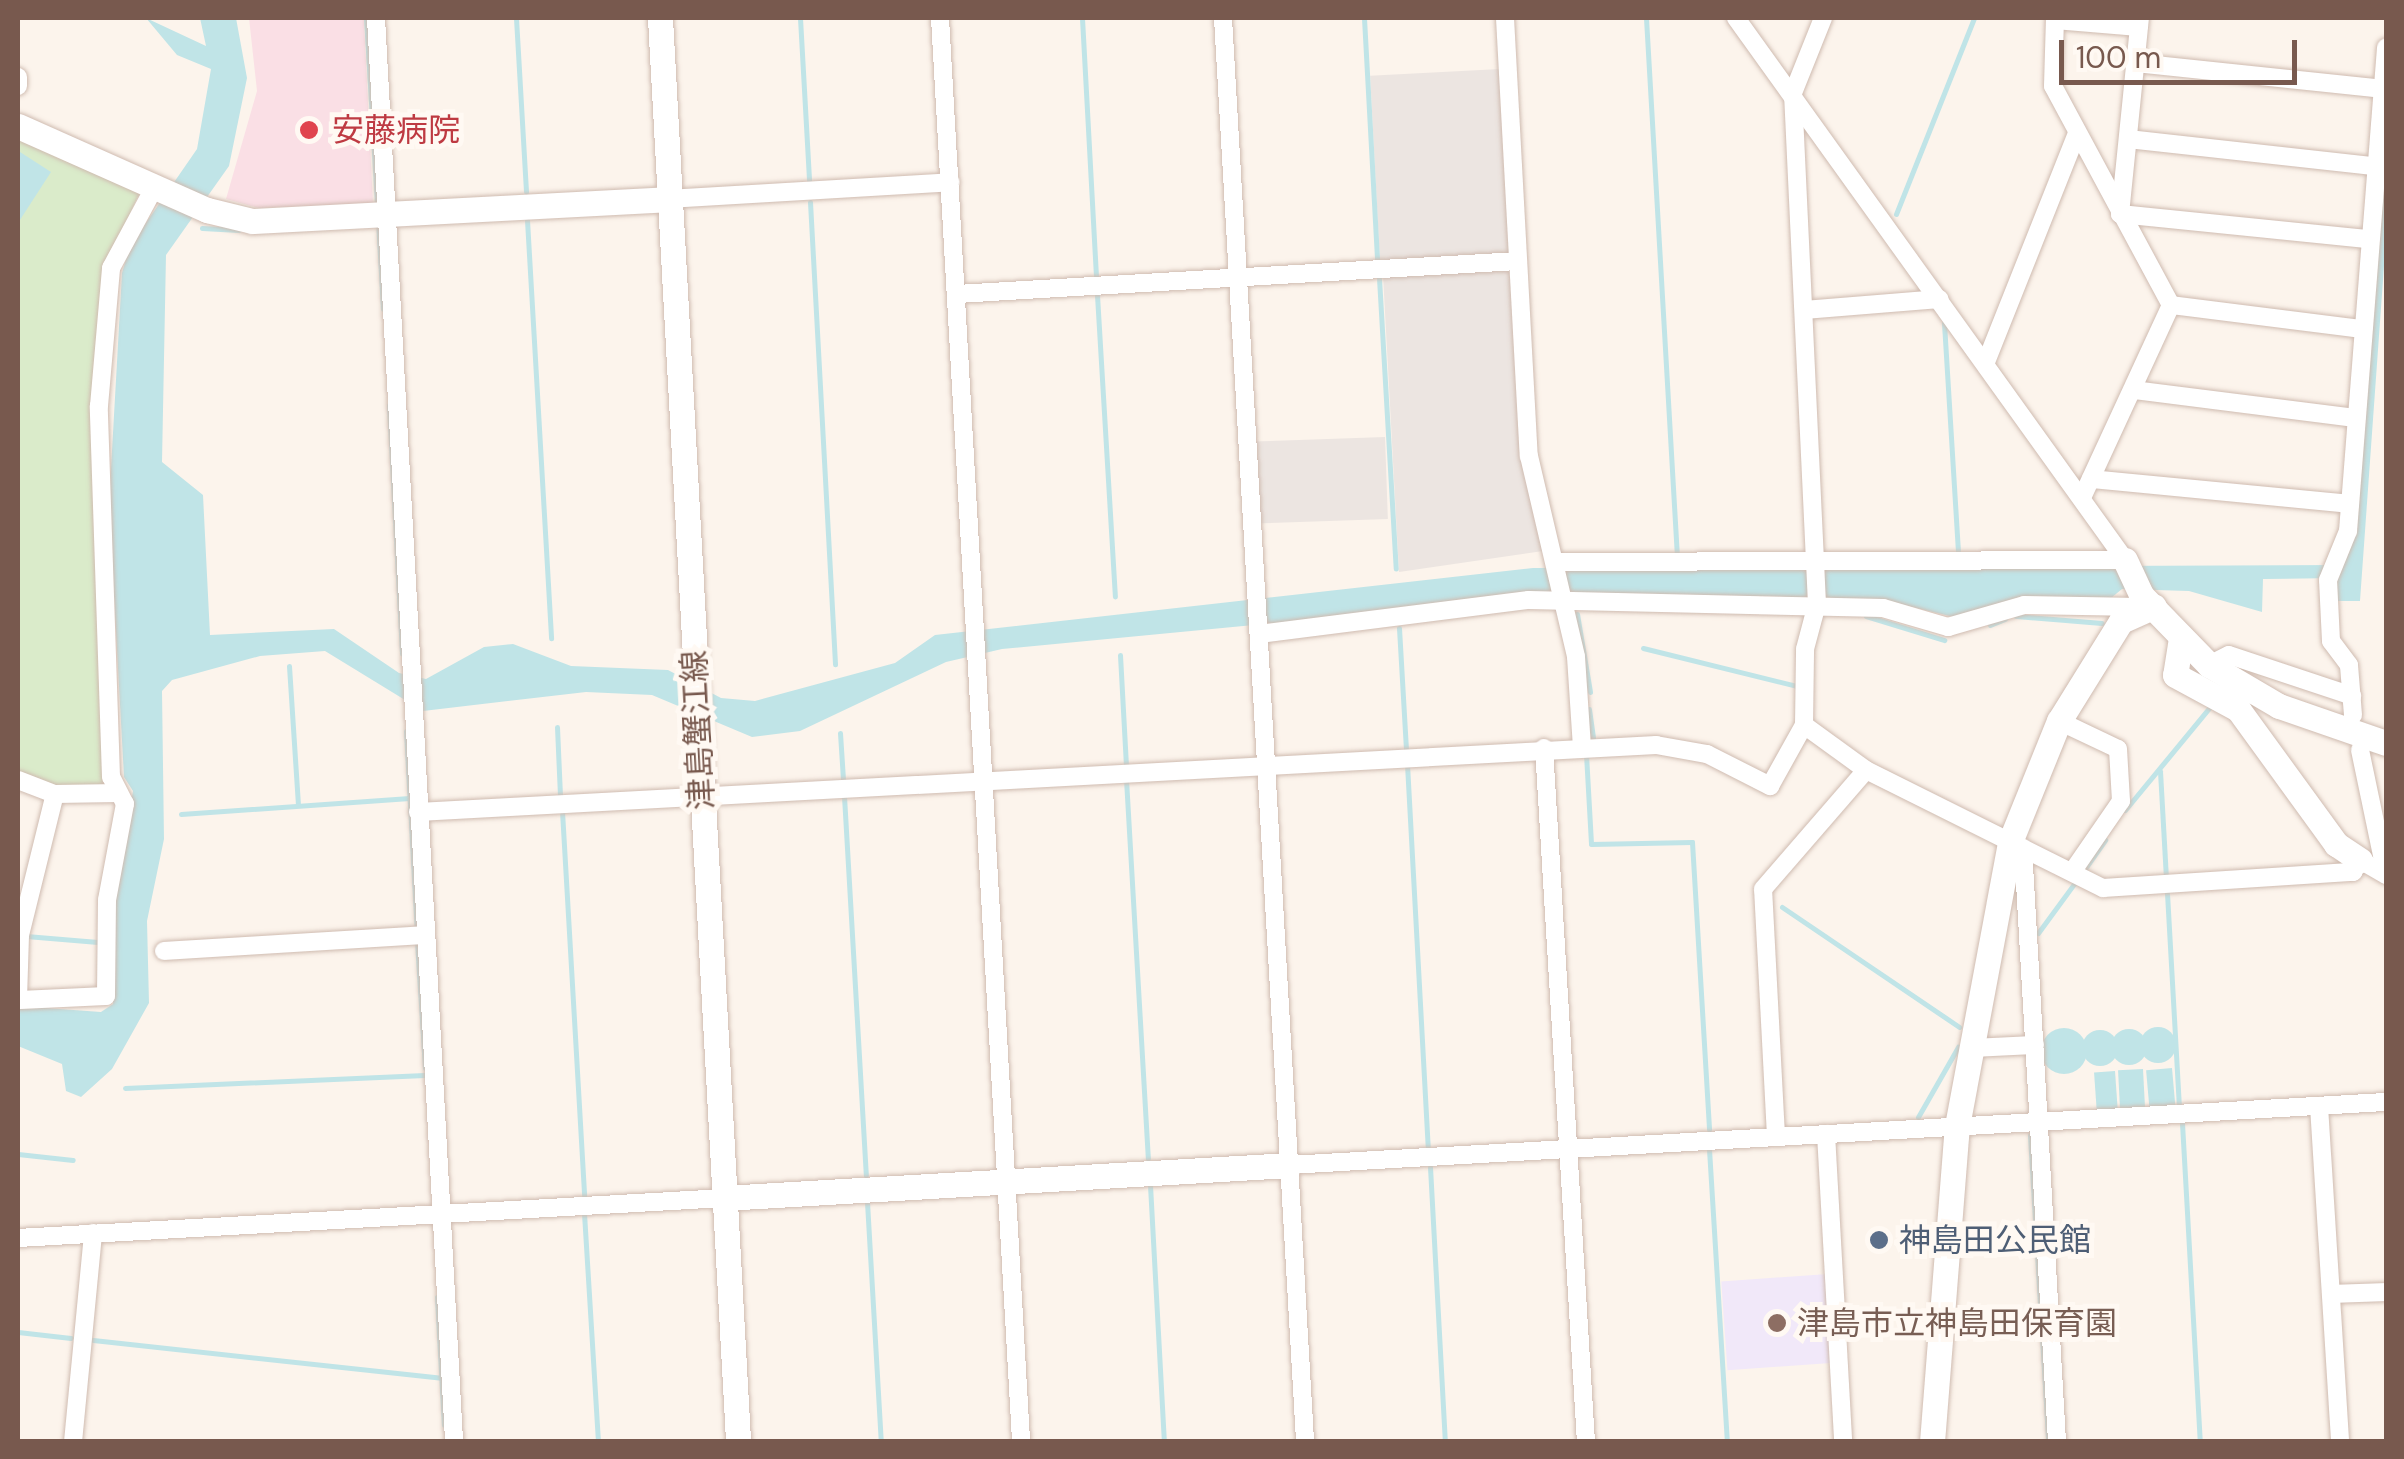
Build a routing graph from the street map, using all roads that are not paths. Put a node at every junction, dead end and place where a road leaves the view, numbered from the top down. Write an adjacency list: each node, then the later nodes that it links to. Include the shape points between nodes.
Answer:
1 (376, 18): 23 (street)
2 (660, 18): 22 (street, 津島蟹江線)
3 (940, 18): 20 (street)
4 (1223, 18): 27 (street)
5 (1504, 18): 26 (street)
6 (1736, 18): 15 (street)
7 (1823, 18): 15 (street)
8 (2055, 19): 9 (street); 17 (street, via 2054,86)
9 (2140, 22): 11 (street)
10 (2386, 47): 14 (street)
11 (2136, 63): 14 (street); 18 (street)
12 (18, 77): 13 (street)
13 (18, 86)
14 (2382, 89): 19 (street)
15 (1793, 93): 29 (street); 31 (street)
16 (18, 126): 21 (street)
17 (2077, 133): 24 (street); 33 (street)
18 (2128, 138): 19 (street); 24 (street)
19 (2374, 166): 25 (street)
20 (950, 182): 22 (street); 28 (street)
21 (161, 191): 23 (street, via 252,222); 58 (street, via 111,268 99,406 102,609)
22 (668, 199): 23 (street); 60 (street, 津島蟹江線)
23 (380, 214): 61 (street)
24 (2120, 214): 25 (street); 30 (street)
25 (2367, 239): 32 (street)
26 (1518, 261): 27 (street); 41 (street, via 1530,456)
27 (1238, 277): 28 (street); 45 (street)
28 (957, 294): 56 (street)
29 (1940, 300): 31 (street); 33 (street)
30 (2172, 305): 32 (street); 34 (street)
31 (1804, 310): 40 (street)
32 (2361, 330): 35 (street)
33 (1986, 362): 37 (street)
34 (2134, 390): 35 (street); 36 (street)
35 (2356, 418): 38 (street)
36 (2092, 479): 37 (street); 38 (street)
37 (2082, 498): 39 (street)
38 (2350, 504): 47 (street, via 2328,580 2331,641 2349,666 2353,706 2229,655)
39 (2126, 562): 40 (street); 42 (street)
40 (1818, 563): 41 (street); 43 (street)
41 (1556, 564): 44 (street)
42 (2148, 600): 43 (street, via 2024,605 1948,627 1883,608); 46 (street); 48 (street, via 2121,621)
43 (1817, 604): 44 (street); 49 (street, via 1805,649)
44 (1565, 605): 45 (street, via 1529,600); 51 (street)
45 (1258, 631): 54 (street)
46 (2181, 638): 47 (street); 63 (street, via 2175,675 2238,709 2336,844)
47 (2210, 665): 50 (street, via 2279,706)
48 (2059, 721): 62 (street); 64 (street, via 2118,749 2121,801)
49 (1804, 726): 51 (street, via 1770,786 1684,747); 55 (street)
50 (2386, 743)
51 (1582, 747): 52 (street)
52 (1544, 748): 54 (street); 77 (street)
53 (2360, 750): 65 (street)
54 (1266, 765): 56 (street); 78 (street)
55 (1866, 770): 62 (street); 76 (street, via 1763,889)
56 (985, 779): 60 (street); 79 (street)
57 (18, 780): 59 (street)
58 (119, 793): 59 (street); 68 (street, via 106,996)
59 (54, 794): 68 (street, via 20,935)
60 (702, 797): 61 (street); 80 (street, 津島蟹江線)
61 (418, 812): 66 (street)
62 (2016, 845): 64 (street); 69 (street); 70 (street)
63 (2360, 860): 64 (street, via 2352,872 2102,888); 65 (street)
64 (2072, 872)
65 (2386, 875)
66 (423, 935): 67 (street); 81 (street)
67 (164, 951)
68 (19, 1000)
69 (2035, 1044): 70 (street); 73 (street)
70 (1971, 1048): 74 (street)
71 (2386, 1102): 72 (street)
72 (2319, 1106): 73 (street); 85 (street)
73 (2038, 1123): 74 (street); 94 (street)
74 (1958, 1126): 75 (street); 93 (street)
75 (1826, 1134): 76 (street); 92 (street)
76 (1776, 1136): 77 (street)
77 (1568, 1148): 78 (street); 91 (street)
78 (1289, 1165): 79 (street); 90 (street)
79 (1006, 1181): 80 (street); 89 (street)
80 (724, 1198): 81 (street); 88 (street, 津島蟹江線)
81 (441, 1213): 82 (street); 87 (street)
82 (93, 1233): 83 (street); 86 (street)
83 (18, 1238)
84 (2386, 1292): 85 (street)
85 (2332, 1294): 95 (street)
86 (74, 1442)
87 (454, 1442)
88 (738, 1442)
89 (1021, 1442)
90 (1304, 1442)
91 (1586, 1442)
92 (1843, 1442)
93 (1932, 1442)
94 (2057, 1442)
95 (2340, 1442)

